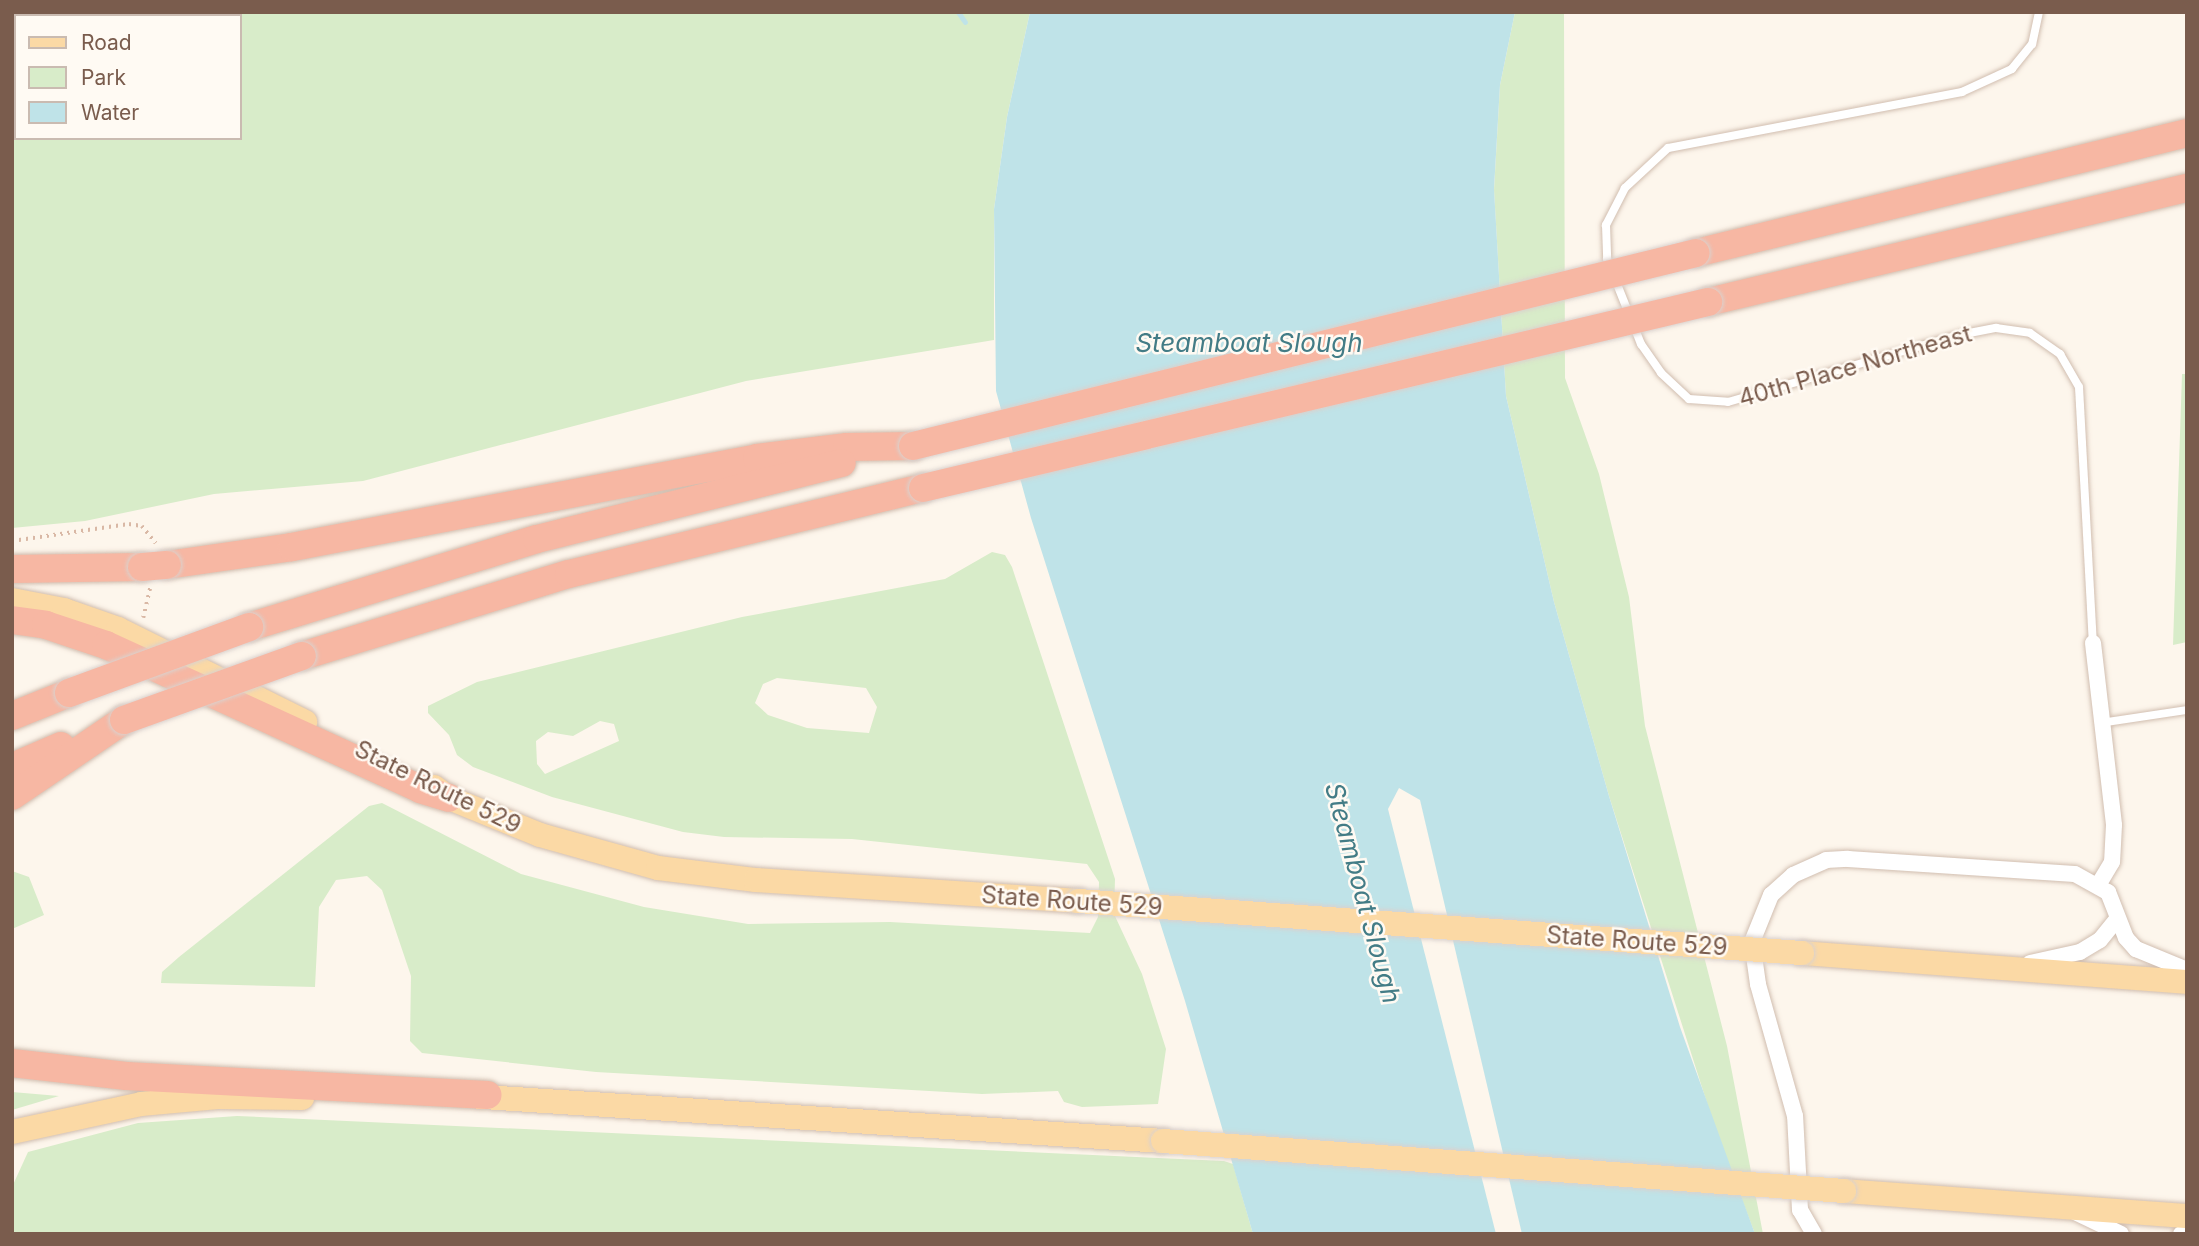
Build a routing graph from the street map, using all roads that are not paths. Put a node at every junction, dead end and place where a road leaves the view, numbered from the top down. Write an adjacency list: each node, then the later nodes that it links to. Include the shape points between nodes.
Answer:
1 (2039, 12): 8 (lane, 40th Place Northeast, via 2032,44 2012,69 1962,92 1668,148 1625,188 1606,225 1607,259 1641,344 1661,373 1689,399 1728,402 1996,328 2030,333 2060,354 2079,387)
2 (2187, 134): 4 (highway, bridge)
3 (2187, 188): 11 (highway, bridge, via 569,574 302,656)
4 (913, 446): 5 (highway, via 847,447 757,458 292,547 155,566); 10 (highway, bridge, via 537,539 249,627)
5 (12, 569)
6 (12, 600): 15 (main road, State Route 529, via 64,610 118,629 425,780)
7 (12, 620): 15 (highway, via 67,631 106,645 420,789)
8 (2093, 643): 12 (street, 40th Place Northeast)
9 (2187, 710): 12 (lane)
10 (12, 716)
11 (124, 720): 13 (highway); 14 (highway)
12 (2100, 723): 16 (street, 40th Place Northeast, via 2114,825 2112,862)
13 (12, 767)
14 (12, 796)
15 (450, 798): 18 (main road, State Route 529, bridge, via 540,835 658,868 756,880)
16 (2099, 884): 17 (street, via 2108,892); 26 (street, via 2076,874 1848,859 1810,866 1771,895 1757,922 1754,953 1795,1116 1800,1210)
17 (2117, 919): 18 (street, via 2100,940 2080,952); 19 (street, via 2136,949)
18 (2005, 968): 20 (main road, State Route 529)
19 (2187, 970)
20 (2187, 982)
21 (12, 1063): 22 (highway, via 126,1076)
22 (488, 1095): 23 (main road, via 218,1097 141,1104); 24 (main road, bridge)
23 (12, 1132)
24 (2067, 1207): 25 (main road); 28 (street)
25 (2187, 1216)
26 (1808, 1231)
27 (2187, 1233): 29 (street)
28 (2121, 1234)
29 (2181, 1234)

